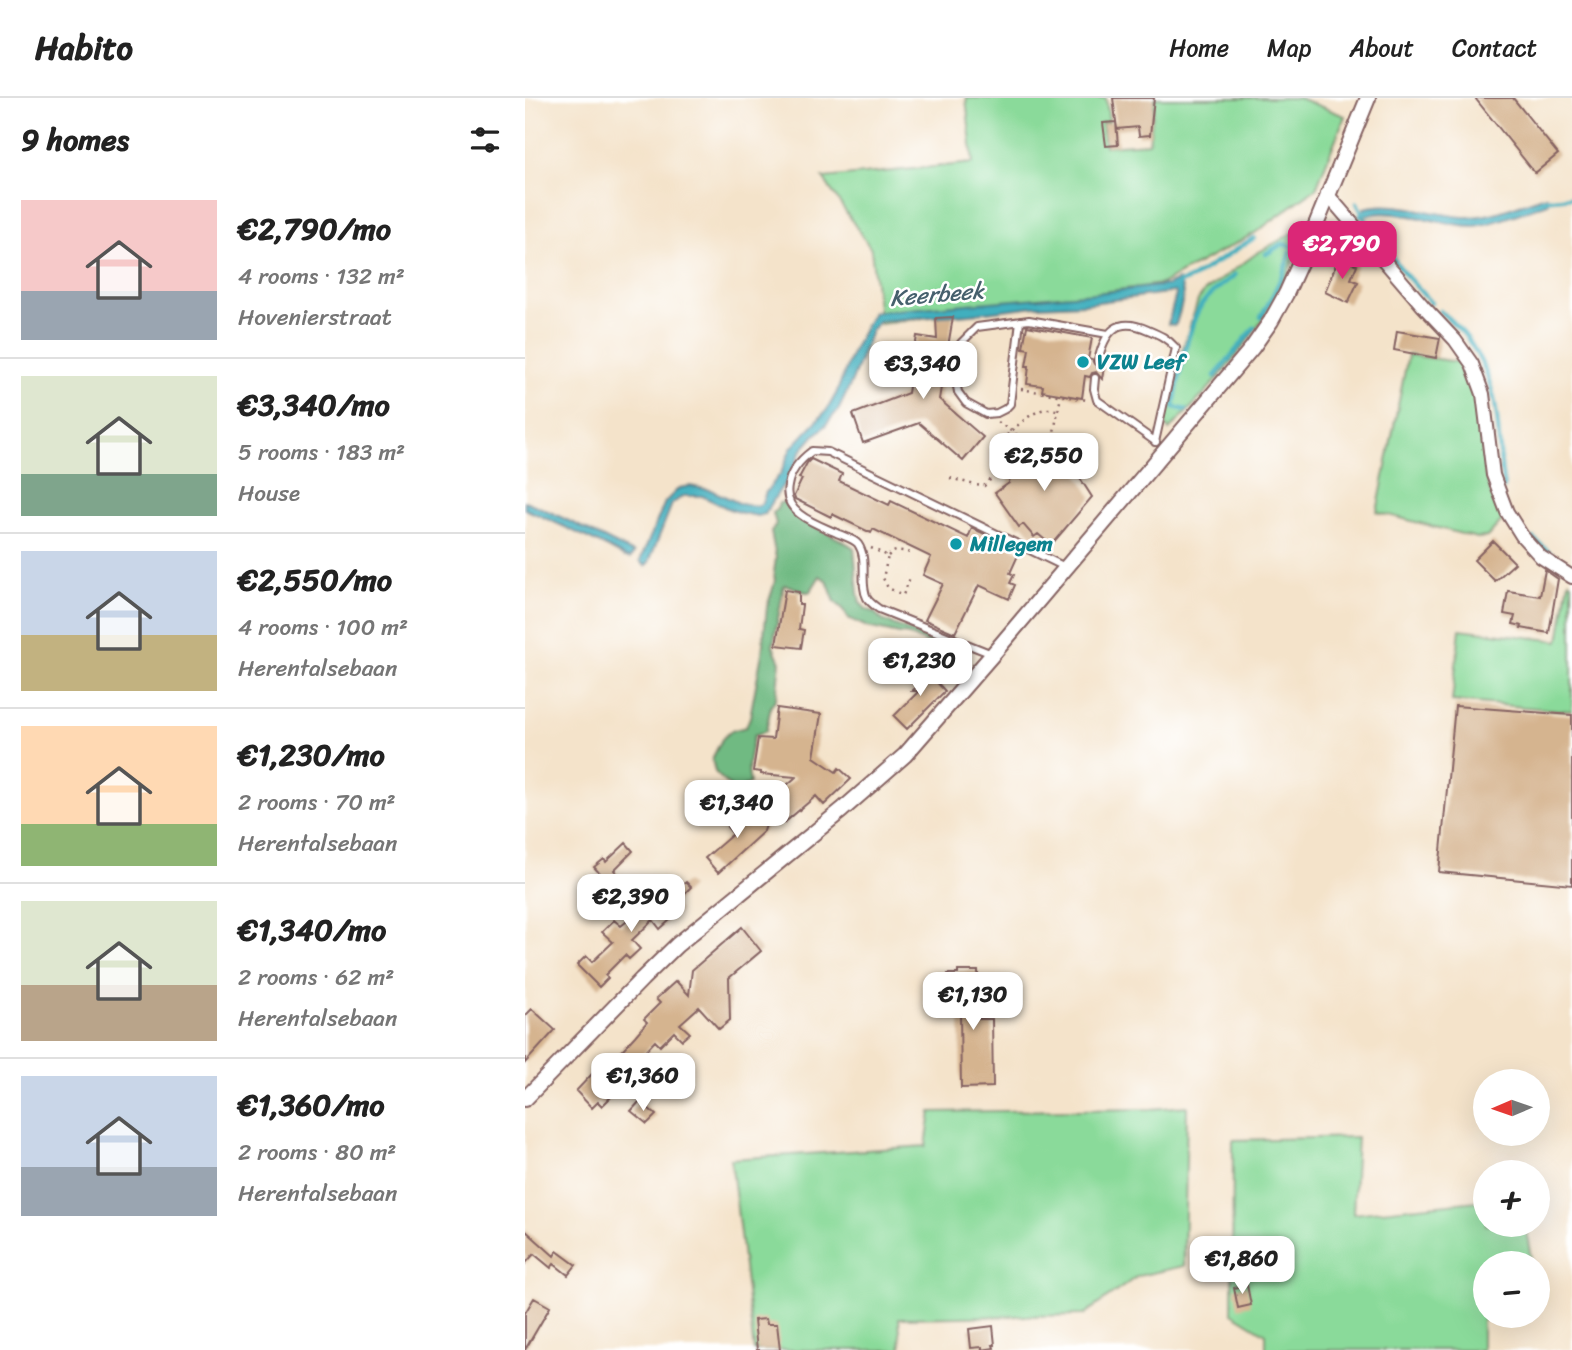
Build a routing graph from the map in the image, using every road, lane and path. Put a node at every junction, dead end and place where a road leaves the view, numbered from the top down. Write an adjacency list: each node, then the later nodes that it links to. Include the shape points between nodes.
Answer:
1 (1368, 98): 2 (street)
2 (1327, 194): 16 (street, via 1271,321 1252,348); 23 (street, via 1472,364 1484,404 1493,475 1507,512 1541,557)
3 (1020, 321): 4 (lane); 7 (lane); 11 (lane, via 977,327 961,343 958,392)
4 (1108, 334): 5 (lane); 16 (lane, via 1130,323 1166,337 1176,348)
5 (1098, 361)
6 (1095, 377): 9 (lane)
7 (1012, 388): 8 (path); 11 (lane, via 1005,409)
8 (1061, 396): 9 (path); 10 (path)
9 (1097, 400): 16 (lane)
10 (1059, 410): 12 (path, via 1045,408); 13 (path)
11 (986, 414): 12 (path)
12 (1011, 431): 14 (path); 15 (path)
13 (1053, 438): 14 (path); 14 (path, via 1052,447)
14 (1025, 440): 17 (path, via 1009,451 988,484)
15 (997, 445)
16 (1161, 446): 21 (street)
17 (950, 478)
18 (856, 541): 20 (path); 21 (lane, via 792,508 786,495 789,481 811,451 828,452); 24 (lane, via 867,598 873,605)
19 (910, 553): 20 (path, via 899,550)
20 (888, 556): 22 (path, via 883,578 888,588 903,595)
21 (1067, 567): 24 (street)
22 (911, 576)
23 (1572, 577)
24 (993, 654): 25 (street, via 905,755 677,946)
25 (525, 1099)

